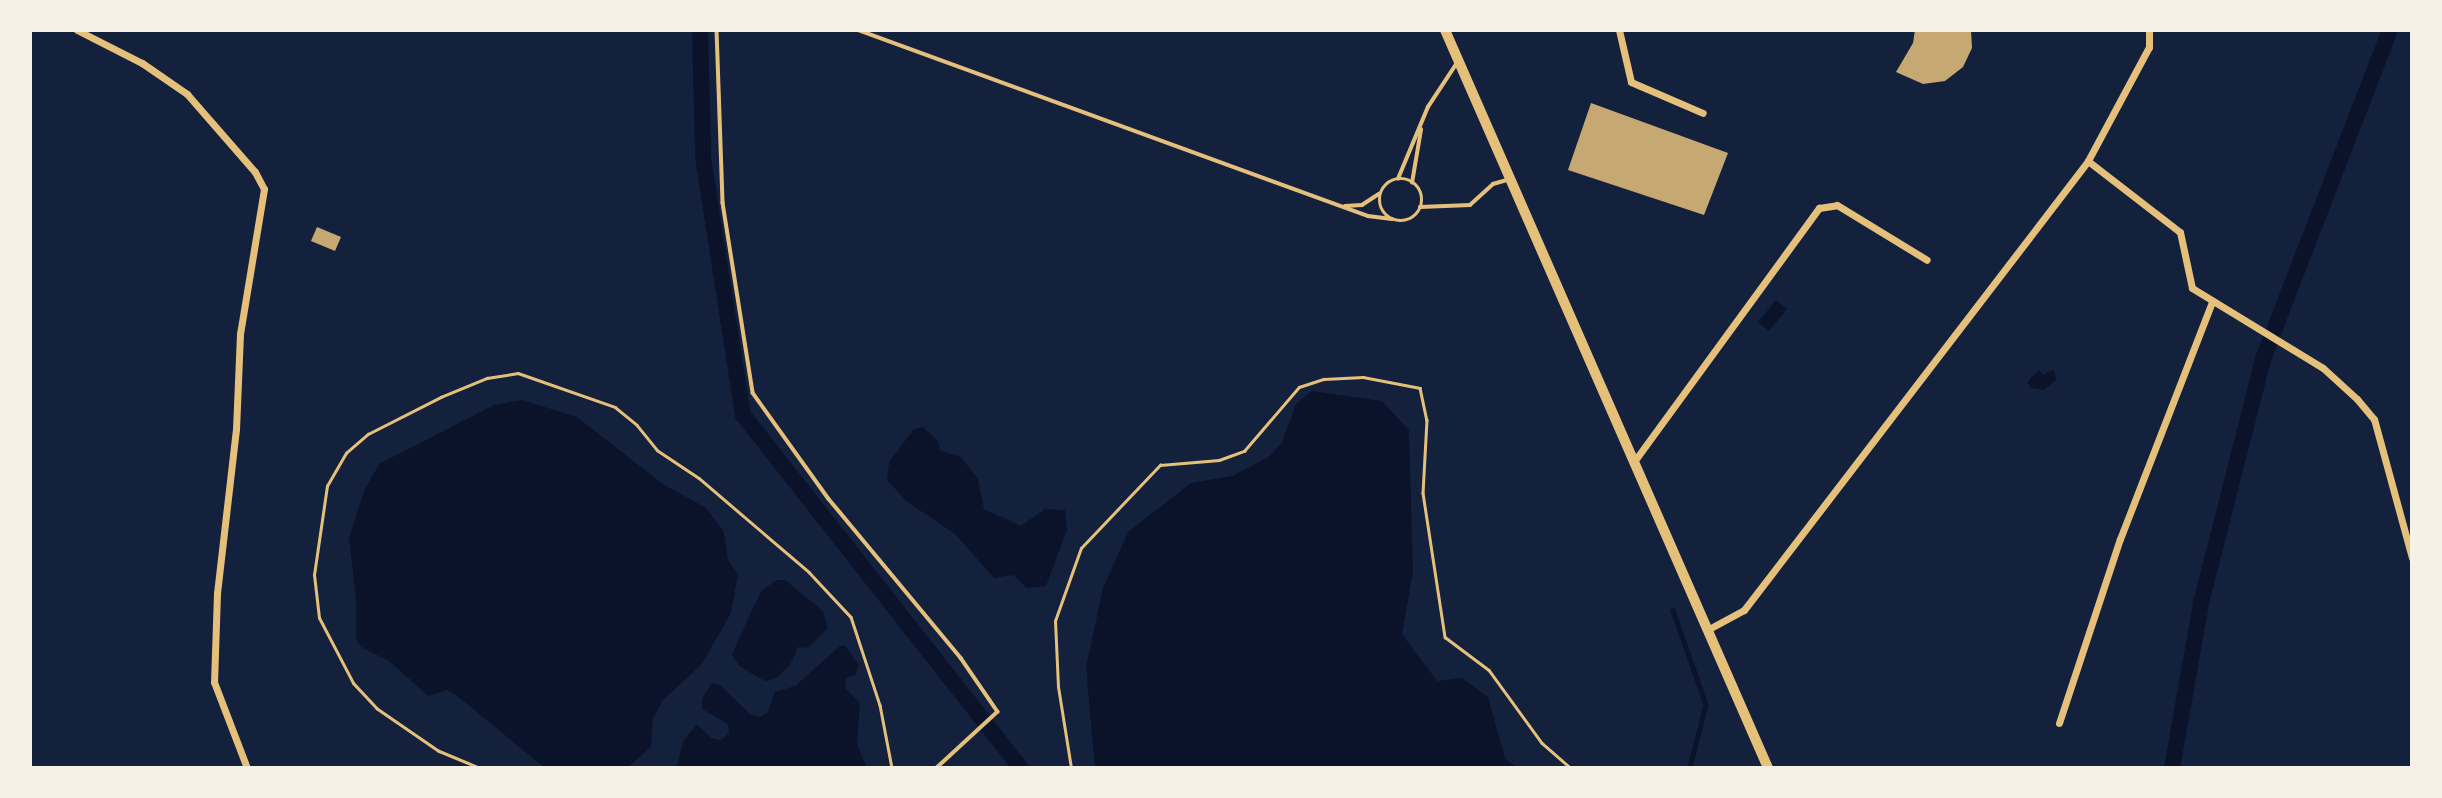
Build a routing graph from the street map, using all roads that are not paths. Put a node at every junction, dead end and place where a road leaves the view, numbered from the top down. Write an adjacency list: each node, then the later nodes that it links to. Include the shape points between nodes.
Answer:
1 (76, 30): 24 (street, via 142,63 187,94 255,172 264,189 240,334 236,429 215,644 214,682)
2 (717, 30): 25 (lane, via 723,203 753,393 829,499 961,658 998,712)
3 (858, 30): 15 (lane)
4 (1445, 30): 7 (main road)
5 (1619, 30): 8 (street, via 1631,82)
6 (2149, 30): 10 (street, via 2148,47)
7 (1459, 62): 9 (lane); 12 (main road)
8 (1703, 113)
9 (1420, 125): 11 (lane); 13 (lane)
10 (2088, 161): 19 (street, via 2175,227 2183,242 2192,288); 22 (street, via 1744,610)
11 (1398, 179): 13 (lane); 14 (lane)
12 (1509, 179): 16 (lane, via 1493,184 1470,205); 20 (main road)
13 (1412, 183): 16 (lane, via 1421,194)
14 (1381, 193): 15 (lane, via 1362,205); 17 (lane, via 1380,205)
15 (1343, 206): 17 (lane)
16 (1420, 207): 17 (lane, via 1406,220)
17 (1392, 219)
18 (1927, 260): 20 (street, via 1837,205 1819,208)
19 (2213, 302): 21 (street, via 2323,368 2374,419); 23 (street, via 2120,539)
20 (1633, 463): 22 (main road)
21 (2412, 558)
22 (1707, 629): 26 (main road)
23 (2059, 723)
24 (247, 768)
25 (937, 768)
26 (1769, 768)

